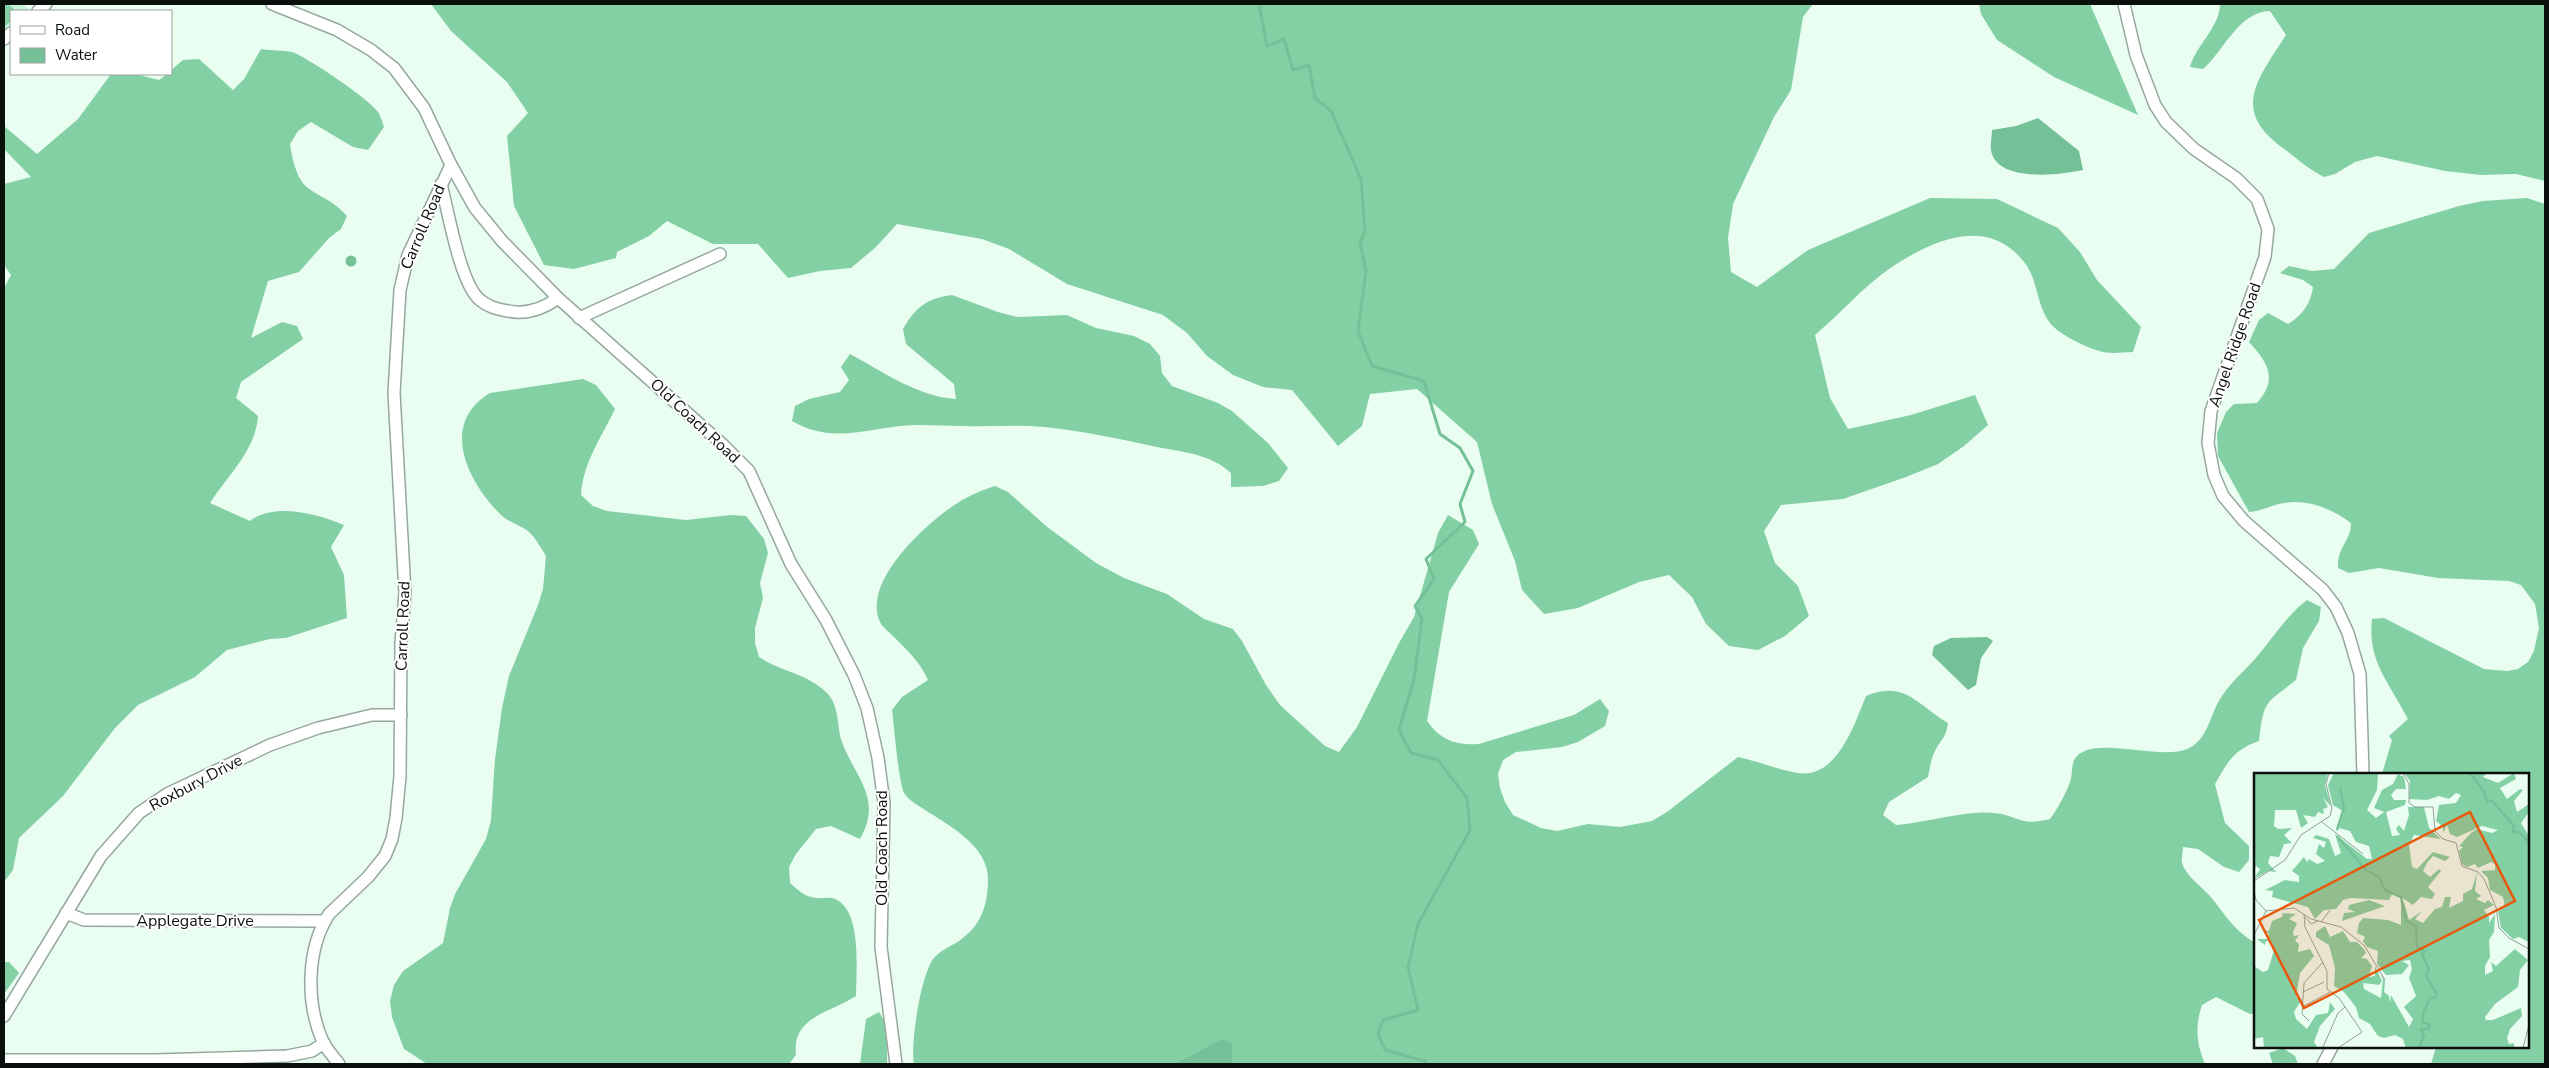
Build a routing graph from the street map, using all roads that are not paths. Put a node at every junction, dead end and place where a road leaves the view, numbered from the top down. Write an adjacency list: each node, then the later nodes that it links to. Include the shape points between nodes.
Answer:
1 (272, 4): 3 (street, Old Coach Road, via 336,30 385,60 420,102)
2 (2124, 4): 9 (street, Angel Ridge Road, via 2136,55 2155,105 2166,122 2194,150 2236,178 2258,199 2268,230 2265,257 2211,410 2209,451 2214,476 2223,496 2244,521 2323,590 2336,607 2348,633 2360,674)
3 (451, 165): 4 (street, Carroll Road); 6 (street, Old Coach Road, via 475,208 491,228)
4 (441, 184): 6 (street, via 460,260 478,299 490,308 516,313 543,309); 8 (street, Carroll Road, via 408,257 400,290 396,336 394,393 404,558)
5 (720, 254): 7 (street)
6 (558, 298): 7 (street, Old Coach Road)
7 (579, 318): 18 (street, Old Coach Road, via 684,409 749,471 792,564 854,675 876,750 884,803 881,947)
8 (401, 715): 10 (street, Roxbury Drive, via 372,715 318,728 270,745 167,794 139,813 122,830 101,856); 11 (street, Carroll Road, via 400,776 392,839 385,856 368,877)
9 (2364, 773)
10 (66, 913): 11 (street, Applegate Drive, via 84,920); 12 (street, Roxbury Drive)
11 (325, 921): 13 (street, Carroll Road, via 312,960 311,995)
12 (4, 1016)
13 (324, 1043): 16 (street, via 312,1052 287,1056); 17 (street, Carroll Road)
14 (2332, 1048): 19 (street)
15 (4, 1060): 16 (street)
16 (156, 1062)
17 (339, 1064)
18 (896, 1064)
19 (2324, 1064)

